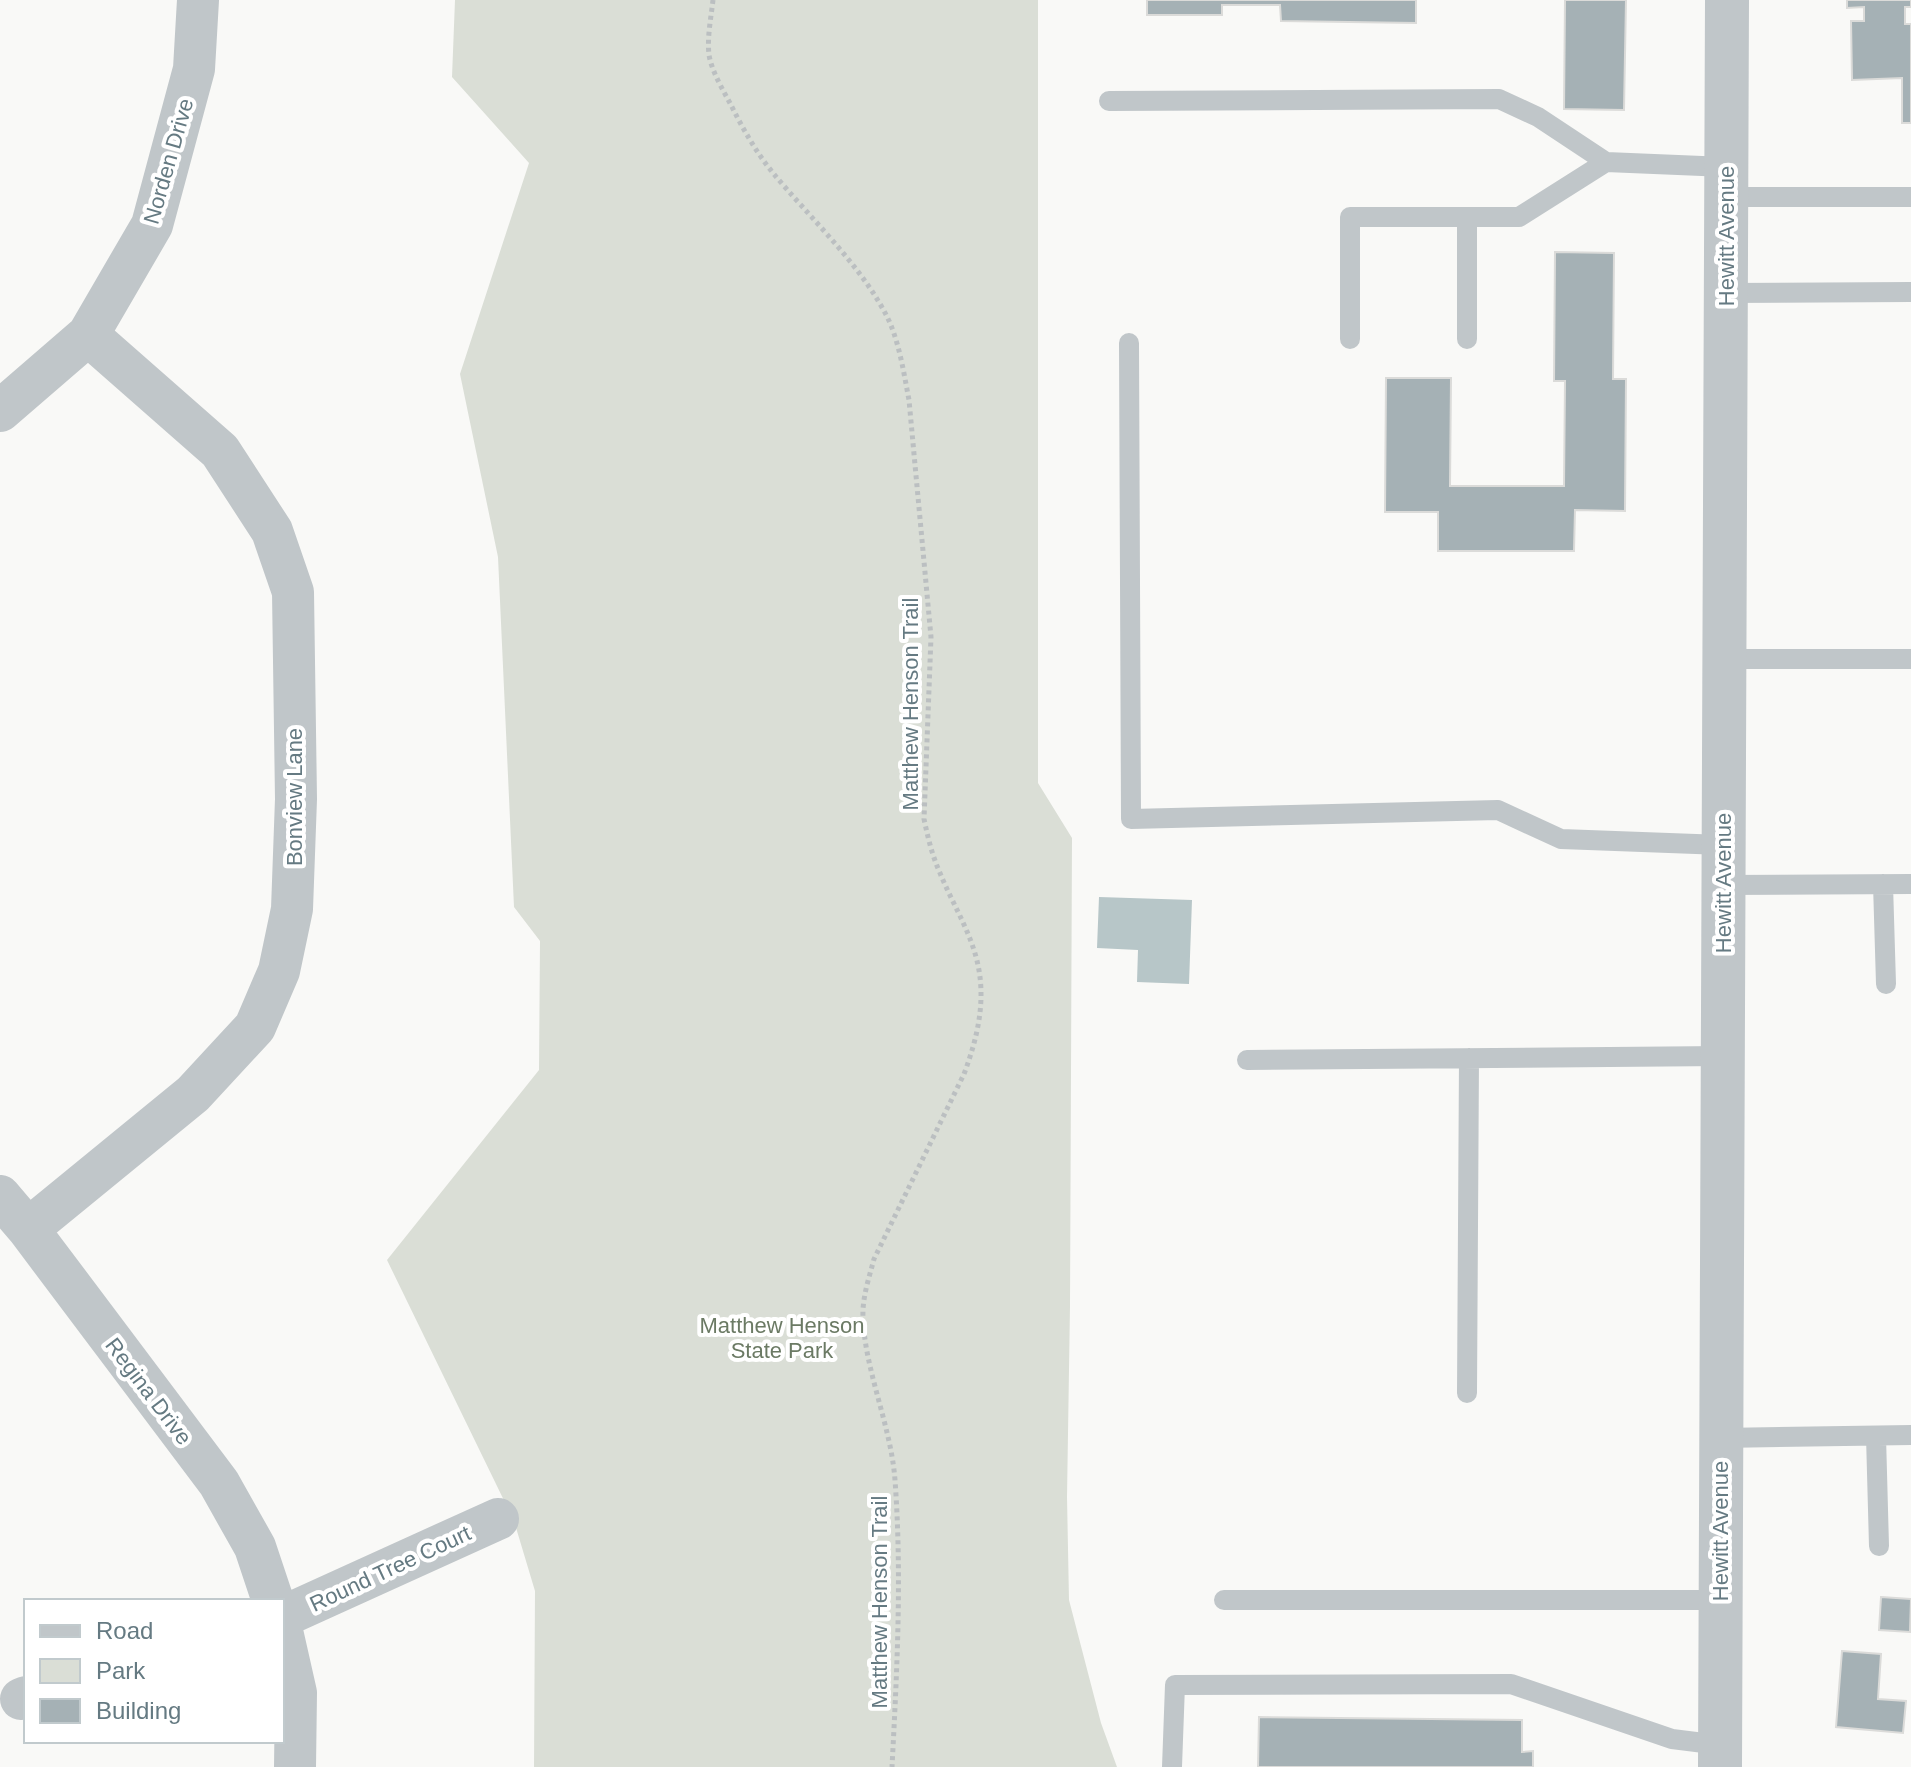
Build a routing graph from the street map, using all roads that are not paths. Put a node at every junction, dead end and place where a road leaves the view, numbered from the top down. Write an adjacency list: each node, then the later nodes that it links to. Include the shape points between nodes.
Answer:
1 (198, 0): 10 (street, Norden Drive, via 194,69 152,225)
2 (1727, 0): 5 (street, Hewitt Avenue)
3 (1109, 101): 4 (lane, via 1499,99 1538,117)
4 (1606, 162): 5 (lane); 7 (lane, via 1519,217)
5 (1726, 182): 6 (lane); 9 (street, Hewitt Avenue)
6 (1911, 197)
7 (1467, 217): 11 (lane, via 1350,217); 12 (lane)
8 (1911, 292): 9 (lane)
9 (1725, 293): 15 (street, Hewitt Avenue)
10 (88, 335): 14 (street, Norden Drive); 25 (street, Bonview Lane, via 220,451 272,531 293,592 292,909 279,971 255,1027 193,1094)
11 (1350, 339)
12 (1467, 339)
13 (1129, 343): 17 (lane, via 1131,819 1498,810 1561,839)
14 (0, 411)
15 (1724, 659): 16 (lane); 17 (street, Hewitt Avenue)
16 (1911, 659)
17 (1723, 865): 18 (lane); 21 (street, Hewitt Avenue)
18 (1883, 884): 19 (lane); 20 (lane)
19 (1911, 884)
20 (1886, 984)
21 (1723, 1056): 22 (lane); 29 (street, Hewitt Avenue)
22 (1469, 1058): 23 (lane); 26 (lane)
23 (1247, 1060)
24 (0, 1196): 25 (street, Regina Drive)
25 (28, 1229): 32 (street, Regina Drive, via 219,1483 255,1547)
26 (1467, 1393)
27 (1911, 1435): 28 (lane)
28 (1876, 1436): 29 (lane); 31 (lane)
29 (1721, 1438): 34 (street, Hewitt Avenue)
30 (498, 1519): 35 (street, Round Tree Court)
31 (1879, 1546)
32 (272, 1599)
33 (1224, 1600): 34 (lane)
34 (1720, 1600): 37 (street, Hewitt Avenue)
35 (284, 1616)
36 (284, 1640): 38 (street, via 296,1693)
37 (1720, 1756): 39 (lane, via 1511,1684 1175,1685)
38 (295, 1767)
39 (1172, 1767)

